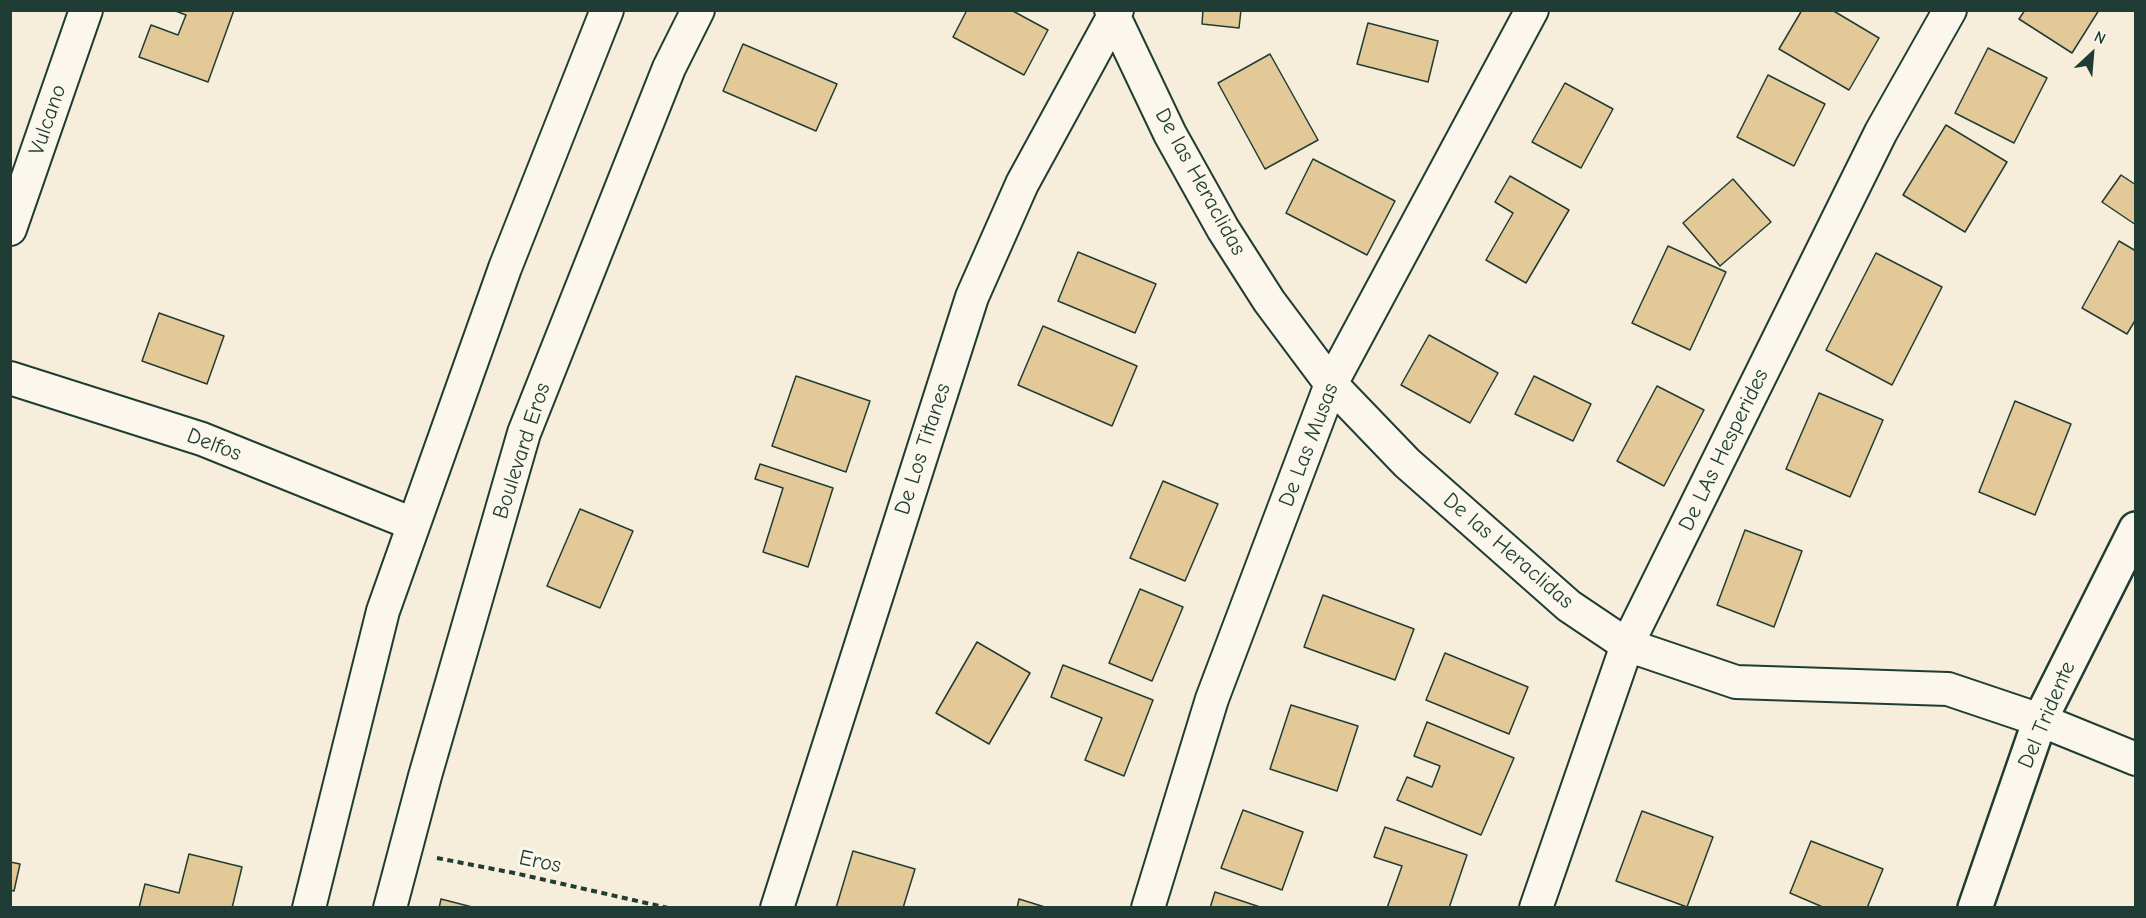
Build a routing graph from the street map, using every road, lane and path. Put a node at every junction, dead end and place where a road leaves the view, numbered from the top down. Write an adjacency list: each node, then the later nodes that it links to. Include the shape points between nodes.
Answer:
1 (86, 10): 7 (street, Vulcano)
2 (608, 10): 10 (street, via 505,268)
3 (698, 10): 15 (street, Boulevard Eros, via 669,69 524,433)
4 (1532, 10): 9 (street, De Las Musas)
5 (1950, 10): 12 (street, De LAs Hesperides, via 1881,132)
6 (1114, 13): 9 (street, De las Heraclidas, via 1170,134 1223,229 1269,301); 19 (street, De Los Titanes, via 1022,184 972,297)
7 (10, 229)
8 (10, 378): 10 (street, Delfos, via 202,439)
9 (1331, 384): 12 (street, De las Heraclidas, via 1407,463 1569,606); 20 (street, De Las Musas, via 1212,699)
10 (413, 524): 16 (street, via 383,611)
11 (2136, 529): 13 (main road, Del Tridente)
12 (1628, 645): 13 (street, De las Heraclidas, via 1736,682 1948,689); 21 (street, De LAs Hesperides)
13 (2040, 720): 14 (street, De las Heraclidas); 22 (main road, Del Tridente)
14 (2136, 759)
15 (405, 852): 17 (street, Boulevard Eros); 18 (path, Eros)
16 (309, 908)
17 (390, 908)
18 (668, 908)
19 (777, 908)
20 (1148, 908)
21 (1536, 908)
22 (1975, 908)

